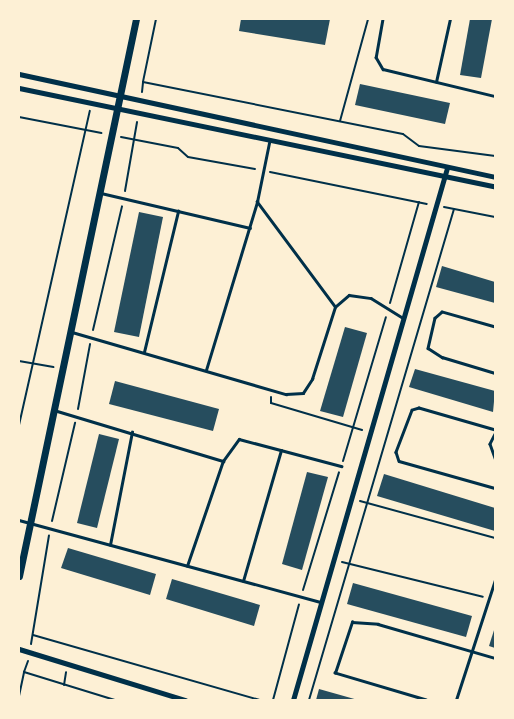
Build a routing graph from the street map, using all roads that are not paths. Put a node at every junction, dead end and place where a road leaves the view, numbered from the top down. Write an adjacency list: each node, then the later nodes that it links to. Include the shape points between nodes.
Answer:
1 (136, 19): 7 (street)
2 (383, 19): 5 (lane, via 376,57 380,66)
3 (450, 19): 5 (lane)
4 (19, 74): 7 (street)
5 (436, 82): 8 (lane)
6 (19, 88): 9 (street)
7 (120, 96): 9 (street); 11 (street)
8 (495, 96)
9 (118, 109): 10 (street); 15 (street)
10 (269, 143): 13 (street); 16 (lane)
11 (447, 168): 12 (street); 13 (street)
12 (495, 177)
13 (445, 179): 14 (street); 20 (street)
14 (495, 188)
15 (101, 194): 17 (lane); 22 (street)
16 (257, 202): 18 (lane); 19 (lane)
17 (178, 211): 18 (lane); 23 (lane)
18 (250, 228): 24 (lane)
19 (335, 307): 20 (lane, via 349,295 371,298); 24 (lane, via 312,379 303,393 270,390)
20 (406, 319): 44 (street)
21 (495, 327): 25 (lane, via 442,312 435,318 428,348 442,357)
22 (71, 332): 23 (lane); 26 (street)
23 (144, 352): 24 (lane)
24 (206, 371)
25 (495, 374)
26 (54, 410): 28 (lane); 36 (street)
27 (495, 430): 34 (lane, via 419,408 412,410 396,452 398,461)
28 (132, 432): 32 (lane); 37 (lane)
29 (495, 434): 31 (lane, via 490,444)
30 (281, 450): 32 (lane, via 242,438); 33 (lane); 42 (lane)
31 (495, 458)
32 (223, 461): 39 (lane)
33 (341, 466)
34 (495, 488)
35 (19, 520): 36 (lane)
36 (30, 522): 37 (lane); 38 (street)
37 (110, 545): 39 (lane)
38 (20, 562): 40 (street)
39 (187, 566): 42 (lane)
40 (19, 576)
41 (495, 580): 43 (lane)
42 (242, 581): 44 (lane)
43 (494, 589): 46 (lane)
44 (322, 602): 49 (street)
45 (19, 649): 48 (street)
46 (470, 651): 47 (lane); 50 (lane, via 378,624 352,622 335,673); 51 (lane)
47 (495, 658)
48 (185, 700)
49 (293, 700)
50 (426, 700)
51 (456, 700)

